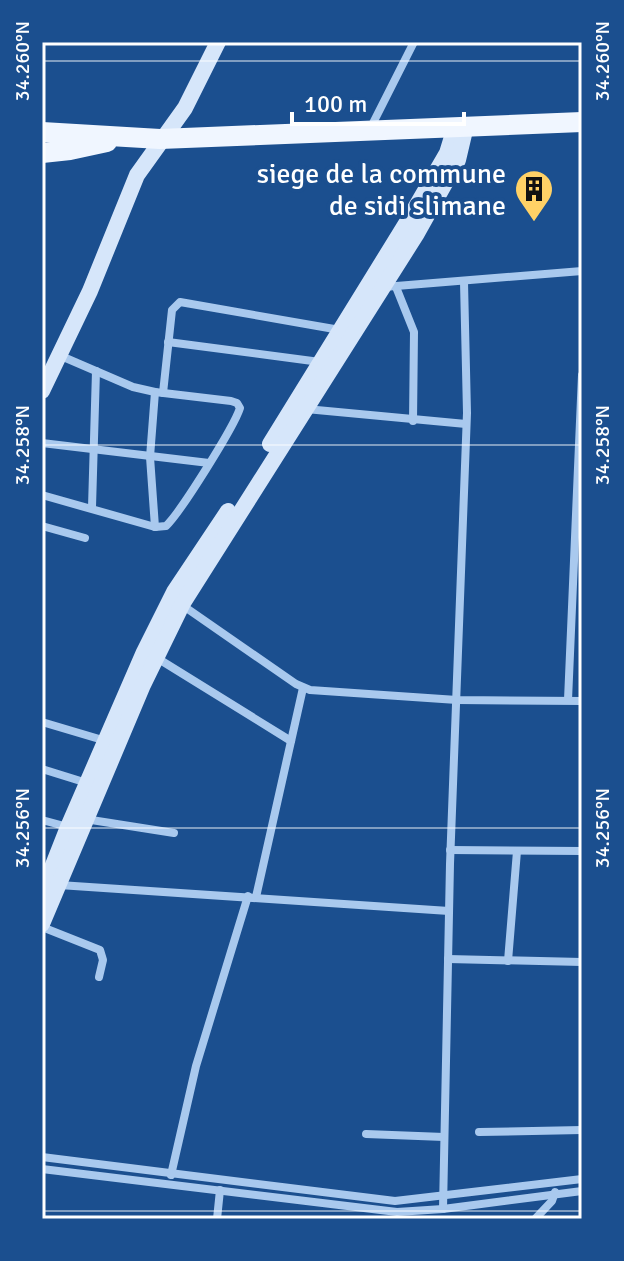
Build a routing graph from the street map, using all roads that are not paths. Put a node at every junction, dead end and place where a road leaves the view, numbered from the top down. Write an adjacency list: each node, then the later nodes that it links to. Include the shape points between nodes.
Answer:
1 (218, 42): 8 (street, via 185,108)
2 (414, 42): 5 (street)
3 (582, 122): 4 (main road)
4 (460, 127): 5 (main road); 12 (street)
5 (369, 131): 8 (main road)
6 (42, 132): 7 (main road)
7 (126, 138): 8 (main road); 9 (main road)
8 (160, 139): 15 (street, via 137,175)
9 (42, 153)
10 (582, 271): 11 (street)
11 (464, 282): 12 (street); 23 (street)
12 (382, 287): 13 (street); 21 (street); 22 (street, via 414,332)
13 (340, 330): 14 (street, via 183,301 172,310); 16 (street)
14 (168, 342): 16 (street); 20 (street)
15 (61, 356): 17 (street); 19 (street)
16 (320, 362): 34 (street)
17 (96, 371): 20 (street); 25 (street)
18 (582, 375): 28 (street)
19 (42, 391)
20 (159, 392): 26 (street); 27 (street, via 239,406)
21 (305, 409): 22 (street); 34 (street)
22 (413, 421): 23 (street)
23 (466, 424): 38 (street)
24 (42, 443): 25 (street)
25 (94, 450): 26 (street); 30 (street)
26 (150, 457): 27 (street); 32 (street)
27 (209, 463): 32 (street, via 169,524)
28 (580, 468): 39 (street)
29 (42, 495): 30 (street)
30 (92, 507): 32 (street)
31 (42, 526): 33 (street)
32 (155, 527)
33 (85, 538)
34 (177, 601): 35 (street); 36 (street); 37 (street)
35 (156, 657): 36 (street); 42 (street)
36 (138, 682): 43 (street)
37 (303, 688): 38 (street); 42 (street)
38 (457, 700): 39 (street); 50 (street)
39 (568, 700): 40 (street)
40 (582, 701)
41 (42, 722): 43 (street)
42 (291, 741): 55 (street)
43 (111, 743): 45 (street)
44 (42, 769): 45 (street)
45 (93, 785): 46 (street); 48 (street)
46 (85, 819): 49 (street); 54 (street)
47 (42, 820): 48 (street)
48 (68, 827): 53 (street)
49 (174, 833)
50 (450, 850): 51 (street); 56 (street)
51 (517, 851): 52 (street); 59 (street)
52 (582, 851)
53 (48, 865): 54 (street)
54 (49, 887): 55 (street); 57 (street)
55 (252, 896): 56 (street); 68 (street, via 196,1066)
56 (449, 911): 58 (street)
57 (43, 918): 61 (street, via 100,950)
58 (448, 959): 59 (street); 65 (street)
59 (508, 961): 60 (street)
60 (582, 962)
61 (99, 977)
62 (582, 1130): 63 (street)
63 (479, 1132)
64 (366, 1134): 65 (street)
65 (444, 1137): 75 (street)
66 (42, 1157): 68 (street)
67 (42, 1169): 71 (street)
68 (172, 1172): 71 (street); 76 (street)
69 (582, 1179): 70 (street)
70 (555, 1182): 74 (street); 75 (street)
71 (169, 1183): 72 (street)
72 (220, 1190): 78 (street); 79 (street)
73 (582, 1191): 74 (street)
74 (556, 1195): 77 (street); 80 (street)
75 (443, 1197): 76 (street); 77 (street)
76 (391, 1200): 78 (street)
77 (443, 1209): 78 (street)
78 (400, 1215)
79 (217, 1219)
80 (535, 1219)

